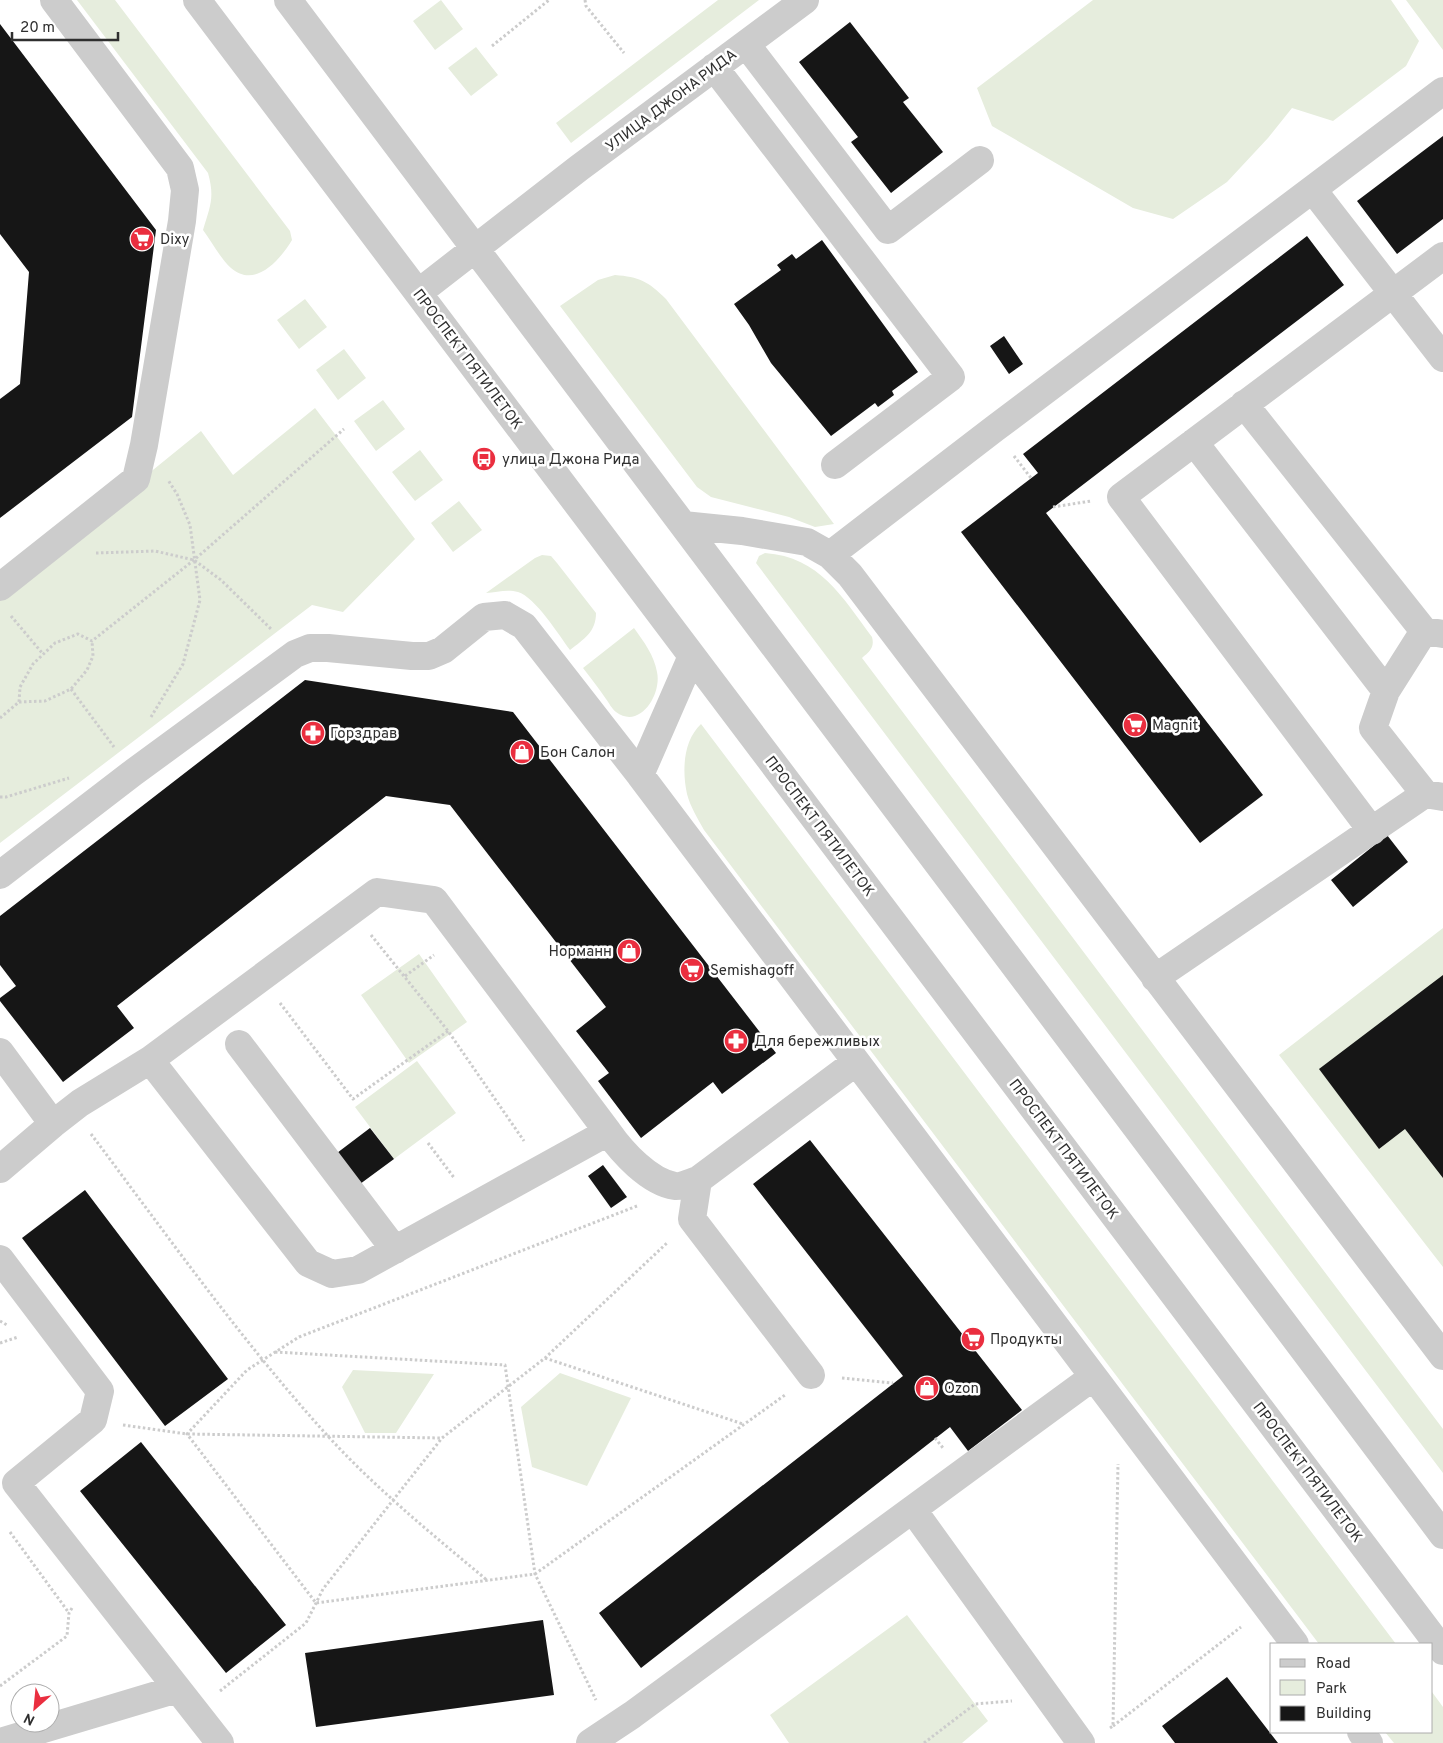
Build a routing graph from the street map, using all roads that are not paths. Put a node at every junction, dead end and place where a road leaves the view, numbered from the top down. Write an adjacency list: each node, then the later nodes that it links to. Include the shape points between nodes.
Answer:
1 (54, 0): 20 (street, via 180,168 185,190 136,479)
2 (197, 0): 12 (street, ПРОСПЕКТ ПЯТИЛЕТОК)
3 (288, 0): 10 (street)
4 (805, 0): 5 (street, УЛИЦА ДЖОНА РИДА)
5 (746, 44): 6 (street, УЛИЦА ДЖОНА РИДА); 8 (street, via 888,230)
6 (714, 67): 10 (street, УЛИЦА ДЖОНА РИДА); 17 (street, via 951,377)
7 (1443, 92): 9 (street)
8 (980, 160)
9 (1313, 190): 13 (street); 19 (street)
10 (475, 249): 12 (street, УЛИЦА ДЖОНА РИДА); 18 (street)
11 (1443, 256): 13 (street)
12 (418, 293): 22 (street, ПРОСПЕКТ ПЯТИЛЕТОК)
13 (1394, 293): 14 (street); 15 (street)
14 (1443, 358)
15 (1244, 404): 16 (street); 21 (street)
16 (1194, 442): 23 (street); 26 (street, via 1121,497)
17 (835, 465)
18 (683, 525): 19 (street, via 807,542); 44 (street)
19 (830, 555): 28 (street, via 850,575)
20 (3, 598)
21 (1434, 633): 23 (street)
22 (692, 656): 24 (street); 46 (street, ПРОСПЕКТ ПЯТИЛЕТОК)
23 (1386, 691): 25 (street, via 1373,728)
24 (640, 775): 27 (street, via 524,626 505,615 484,617 443,650 429,656 328,648 310,648 295,654); 32 (street)
25 (1434, 796): 26 (street)
26 (1372, 831): 28 (street)
27 (0, 875)
28 (1155, 978): 39 (street)
29 (239, 1044): 37 (street)
30 (0, 1052): 33 (street)
31 (150, 1060): 33 (street); 34 (street, via 377,892 434,900); 37 (street, via 308,1263 332,1274 358,1270)
32 (856, 1062): 36 (street); 41 (street)
33 (62, 1117): 35 (street)
34 (608, 1132): 36 (street, via 622,1152 654,1178); 37 (street)
35 (0, 1170)
36 (687, 1183): 40 (street, via 692,1219)
37 (395, 1250)
38 (0, 1259): 42 (street, via 100,1391 92,1420)
39 (1443, 1356)
40 (811, 1375)
41 (1093, 1377): 43 (street); 45 (street)
42 (8, 1489): 47 (street)
43 (913, 1510): 48 (street); 51 (street)
44 (1443, 1535)
45 (1294, 1643)
46 (1443, 1651)
47 (177, 1689): 49 (street); 50 (street)
48 (600, 1736)
49 (0, 1742)
50 (220, 1743)
51 (1081, 1743)

